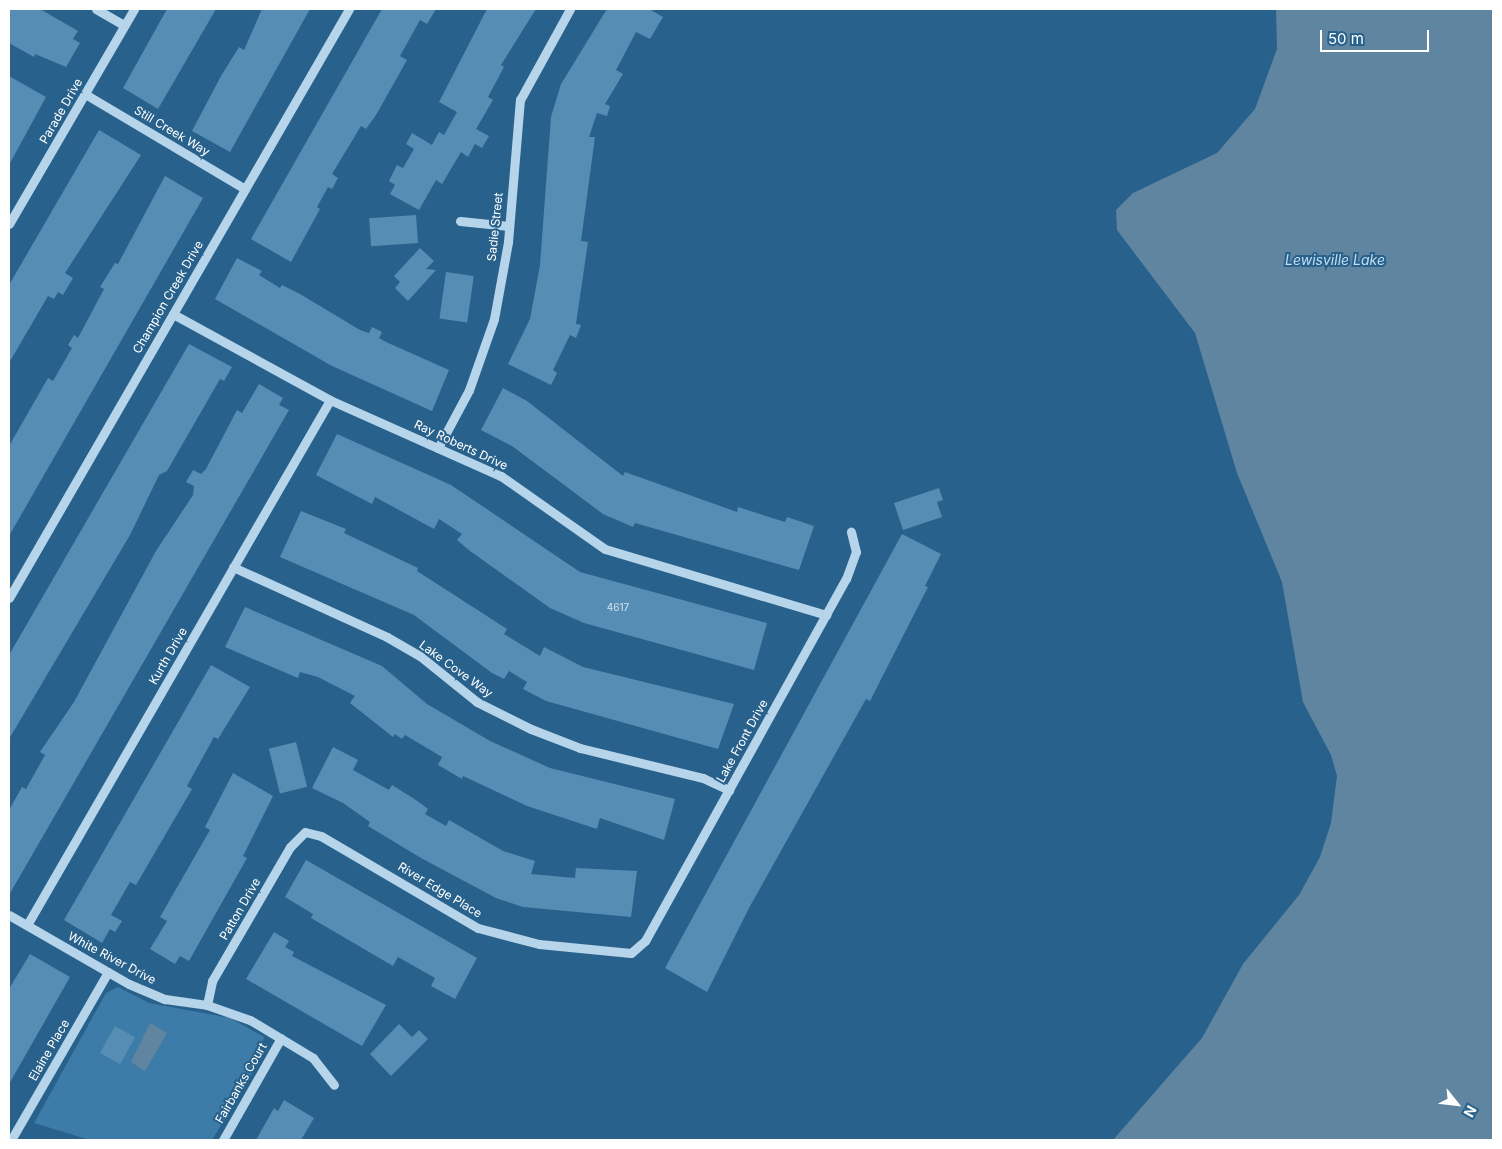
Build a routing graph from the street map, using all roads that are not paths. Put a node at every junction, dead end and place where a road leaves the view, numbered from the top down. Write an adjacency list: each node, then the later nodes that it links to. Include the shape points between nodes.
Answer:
1 (96, 9): 5 (street)
2 (134, 9): 5 (street, Parade Drive)
3 (349, 9): 7 (street, Champion Creek Drive)
4 (570, 9): 10 (street, Sadie Street, via 520,100)
5 (124, 25): 6 (street, Parade Drive)
6 (86, 94): 7 (street, Still Creek Way); 9 (street, Parade Drive)
7 (245, 189): 11 (street, Champion Creek Drive)
8 (460, 221): 10 (street)
9 (9, 224)
10 (509, 226): 13 (street, Sadie Street, via 494,320 469,390)
11 (173, 314): 12 (street, Ray Roberts Drive); 16 (street, Champion Creek Drive)
12 (330, 400): 13 (street, Ray Roberts Drive); 15 (street, Kurth Drive)
13 (438, 448): 17 (street, Ray Roberts Drive, via 501,476 605,550)
14 (851, 532): 17 (street, Lake Front Drive, via 856,552)
15 (233, 567): 18 (street, Lake Cove Way, via 387,637 420,656 477,702 531,729 580,748 703,778); 21 (street, Kurth Drive)
16 (9, 598)
17 (826, 615): 18 (street, Lake Front Drive)
18 (729, 790): 22 (street, Lake Front Drive, via 645,941)
19 (305, 832): 22 (street, River Edge Place, via 336,843 478,928 539,944); 24 (street, Patton Drive, via 290,847 212,981)
20 (9, 915): 21 (street, White River Drive)
21 (27, 925): 23 (street, White River Drive)
22 (631, 953)
23 (108, 972): 24 (street, White River Drive, via 165,999); 27 (street, Elaine Place)
24 (207, 1005): 25 (street, White River Drive, via 250,1020)
25 (281, 1038): 26 (street, White River Drive, via 313,1058); 28 (street, Fairbanks Court)
26 (334, 1085)
27 (11, 1140)
28 (223, 1140)

